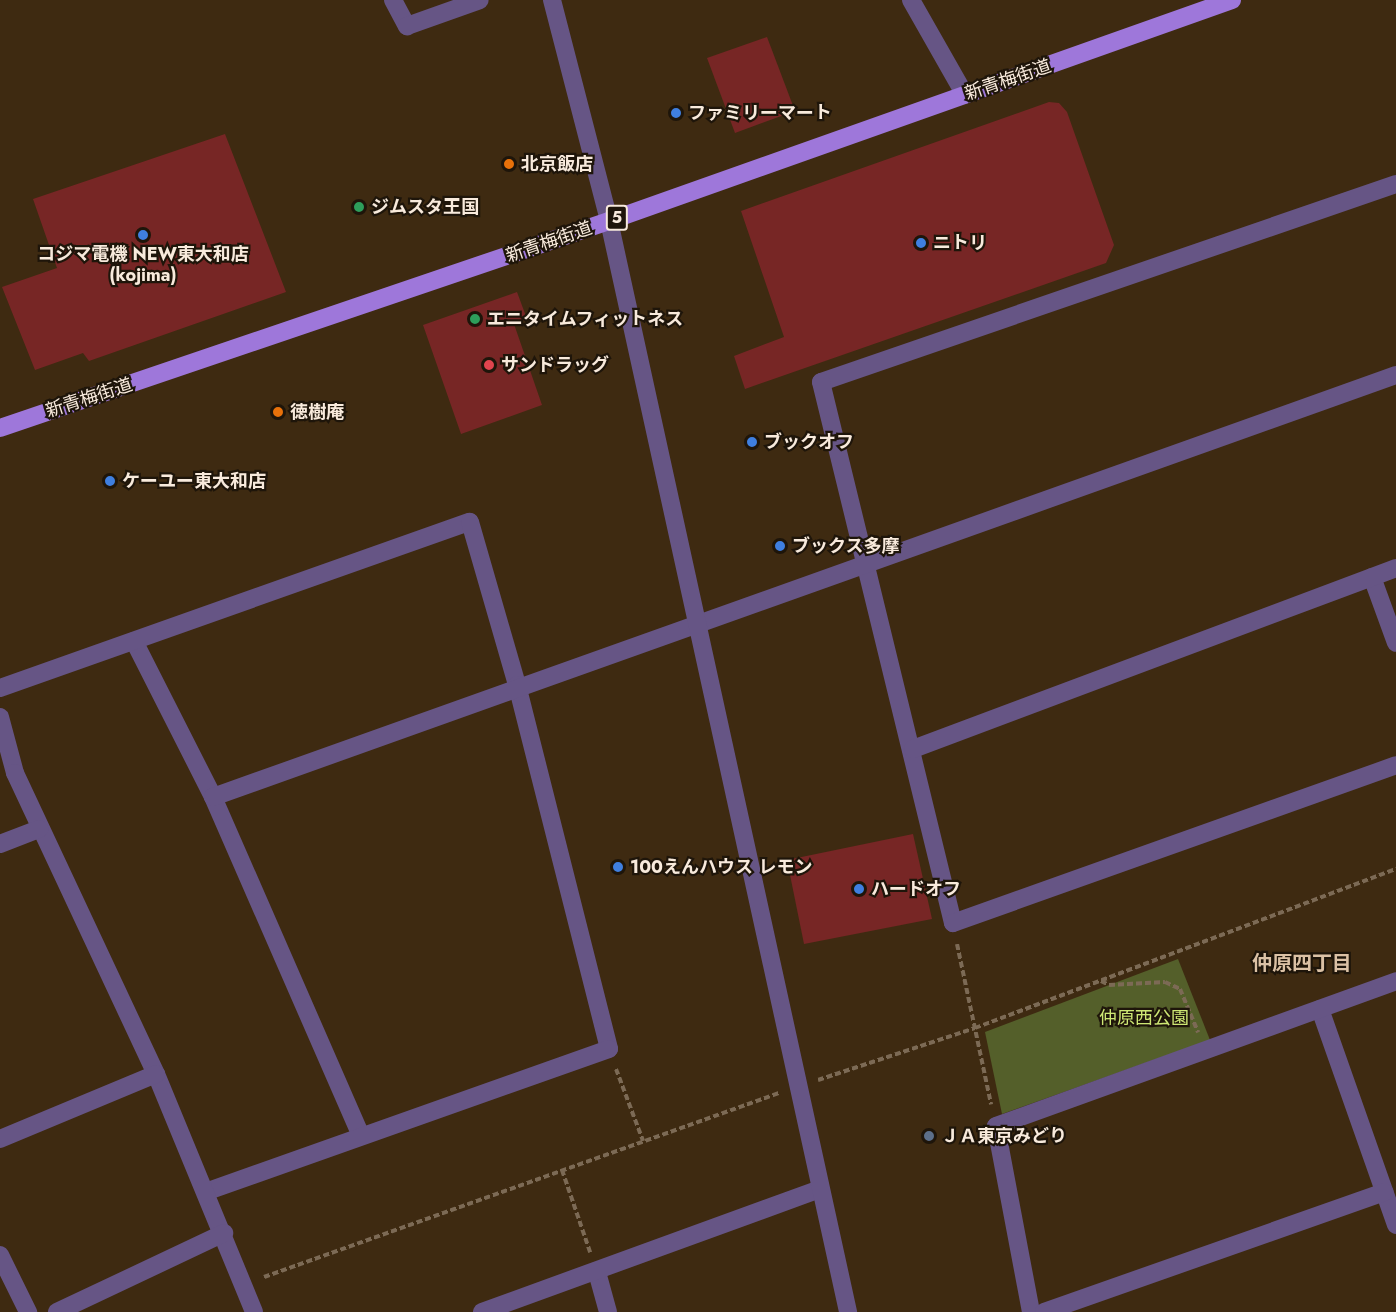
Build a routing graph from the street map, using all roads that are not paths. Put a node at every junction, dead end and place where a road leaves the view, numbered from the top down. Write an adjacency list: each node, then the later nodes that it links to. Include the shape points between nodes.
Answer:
1 (393, 0): 2 (street, via 407,26)
2 (480, 0)
3 (552, 0): 8 (street)
4 (911, 0): 6 (street)
5 (1232, 0): 6 (main road, 新青梅街道 / 5)
6 (964, 95): 8 (main road, 新青梅街道 / 5)
7 (1396, 184): 11 (street, via 821,382)
8 (609, 221): 10 (main road, 新青梅街道 / 5); 14 (street)
9 (1396, 375): 11 (street)
10 (0, 428)
11 (866, 562): 14 (street); 20 (street)
12 (1396, 567): 13 (street)
13 (1372, 577): 16 (street); 20 (street)
14 (697, 622): 17 (street); 30 (street)
15 (134, 641): 17 (street, via 470,522); 18 (street); 22 (street)
16 (1396, 643)
17 (517, 685): 22 (street); 28 (street, via 609,1049)
18 (0, 688)
19 (0, 717): 23 (street, via 15,773)
20 (913, 749): 21 (street, via 953,923)
21 (1396, 765)
22 (213, 797): 28 (street)
23 (39, 829): 24 (street); 27 (street)
24 (0, 844)
25 (1396, 981): 26 (street)
26 (1320, 1009): 32 (street); 43 (street, via 996,1126)
27 (156, 1074): 29 (street); 31 (street)
28 (361, 1136): 31 (street)
29 (0, 1139)
30 (820, 1189): 36 (street); 42 (street)
31 (206, 1192): 34 (street)
32 (1385, 1192): 33 (street); 44 (street)
33 (1396, 1225)
34 (224, 1233): 38 (street); 39 (street)
35 (0, 1255): 37 (street)
36 (597, 1272): 40 (street); 41 (street)
37 (28, 1312)
38 (57, 1312)
39 (254, 1312)
40 (482, 1312)
41 (608, 1312)
42 (848, 1312)
43 (1031, 1312)
44 (1044, 1312)

